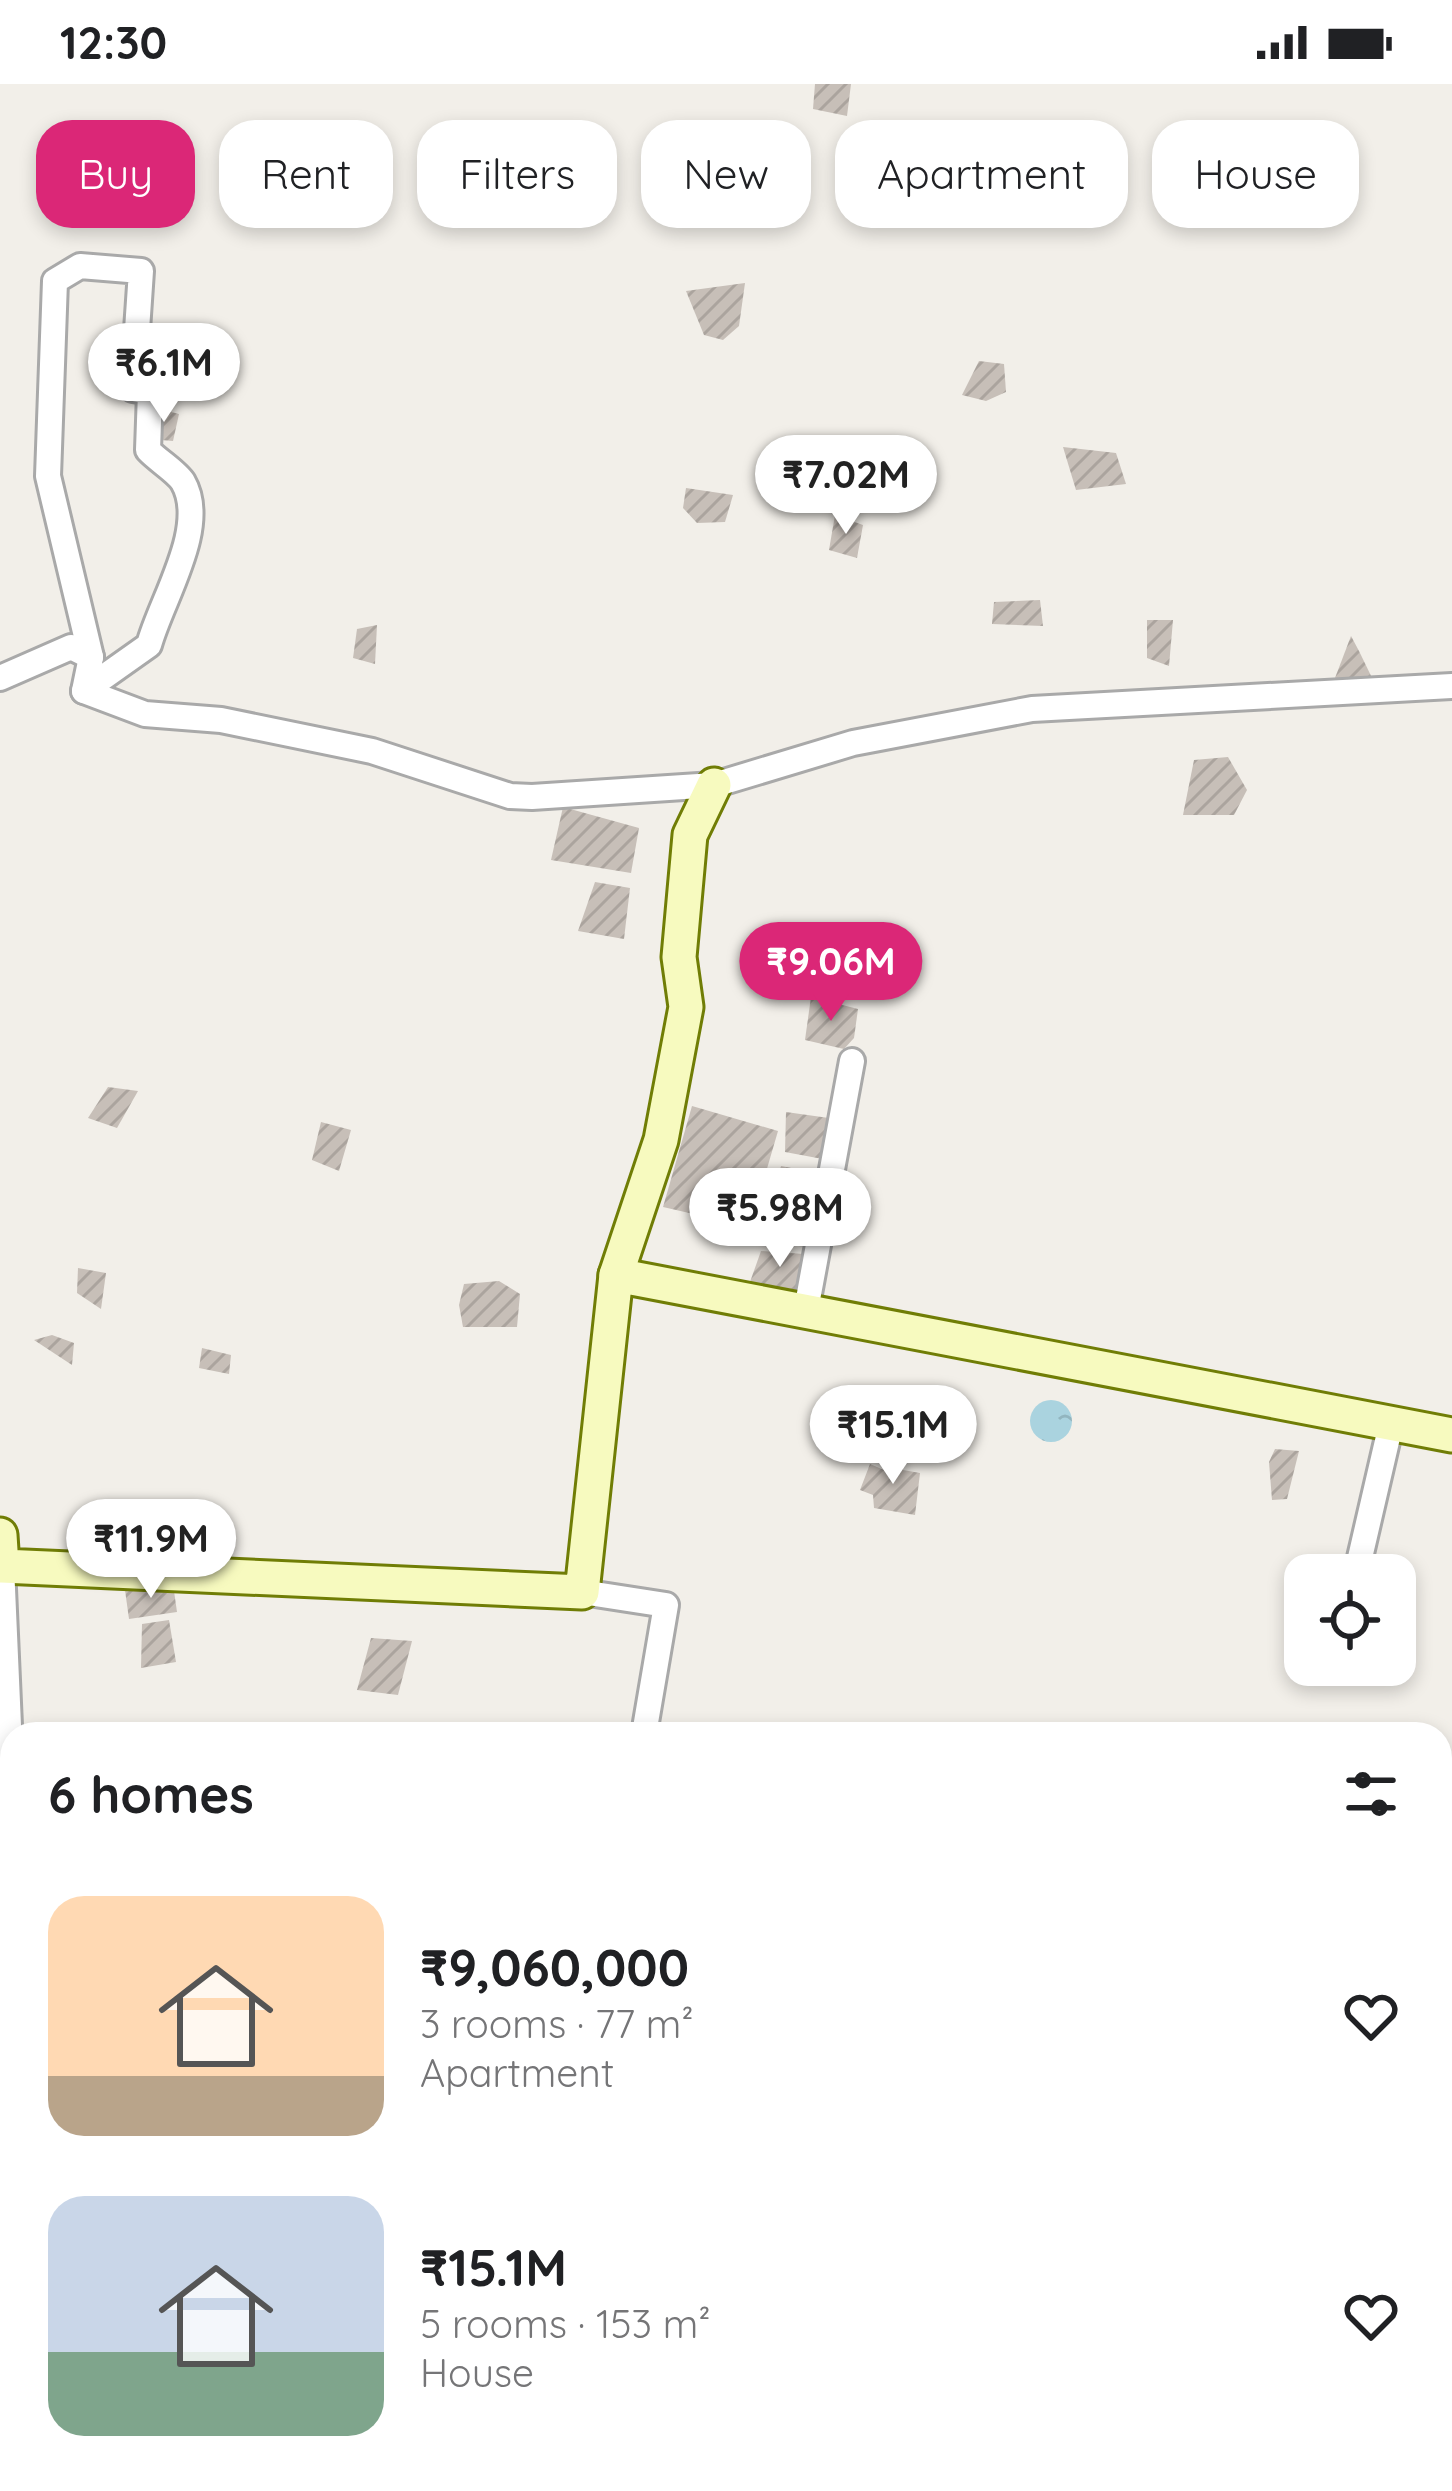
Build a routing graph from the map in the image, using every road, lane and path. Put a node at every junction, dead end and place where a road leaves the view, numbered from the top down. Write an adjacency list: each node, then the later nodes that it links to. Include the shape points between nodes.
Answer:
1 (91, 657): 2 (street, via 71,647); 4 (street); 4 (street, via 48,476 55,281 80,266 141,271 133,389 150,392 148,450 183,481 189,511 187,552 149,645)
2 (0, 678)
3 (1452, 686): 5 (street, via 1033,709 853,742)
4 (84, 691): 5 (street, via 145,714 220,720 372,751 510,796)
5 (714, 785): 7 (street, via 690,835 679,957 686,1007 661,1140)
6 (852, 1061): 8 (street)
7 (616, 1274): 8 (street); 13 (street)
8 (806, 1310): 9 (street)
9 (1391, 1424): 10 (street); 12 (street)
10 (1452, 1436)
11 (1, 1551): 13 (street); 14 (street)
12 (1361, 1554)
13 (582, 1592): 15 (street, via 666,1605)
14 (9, 1722)
15 (646, 1722)

